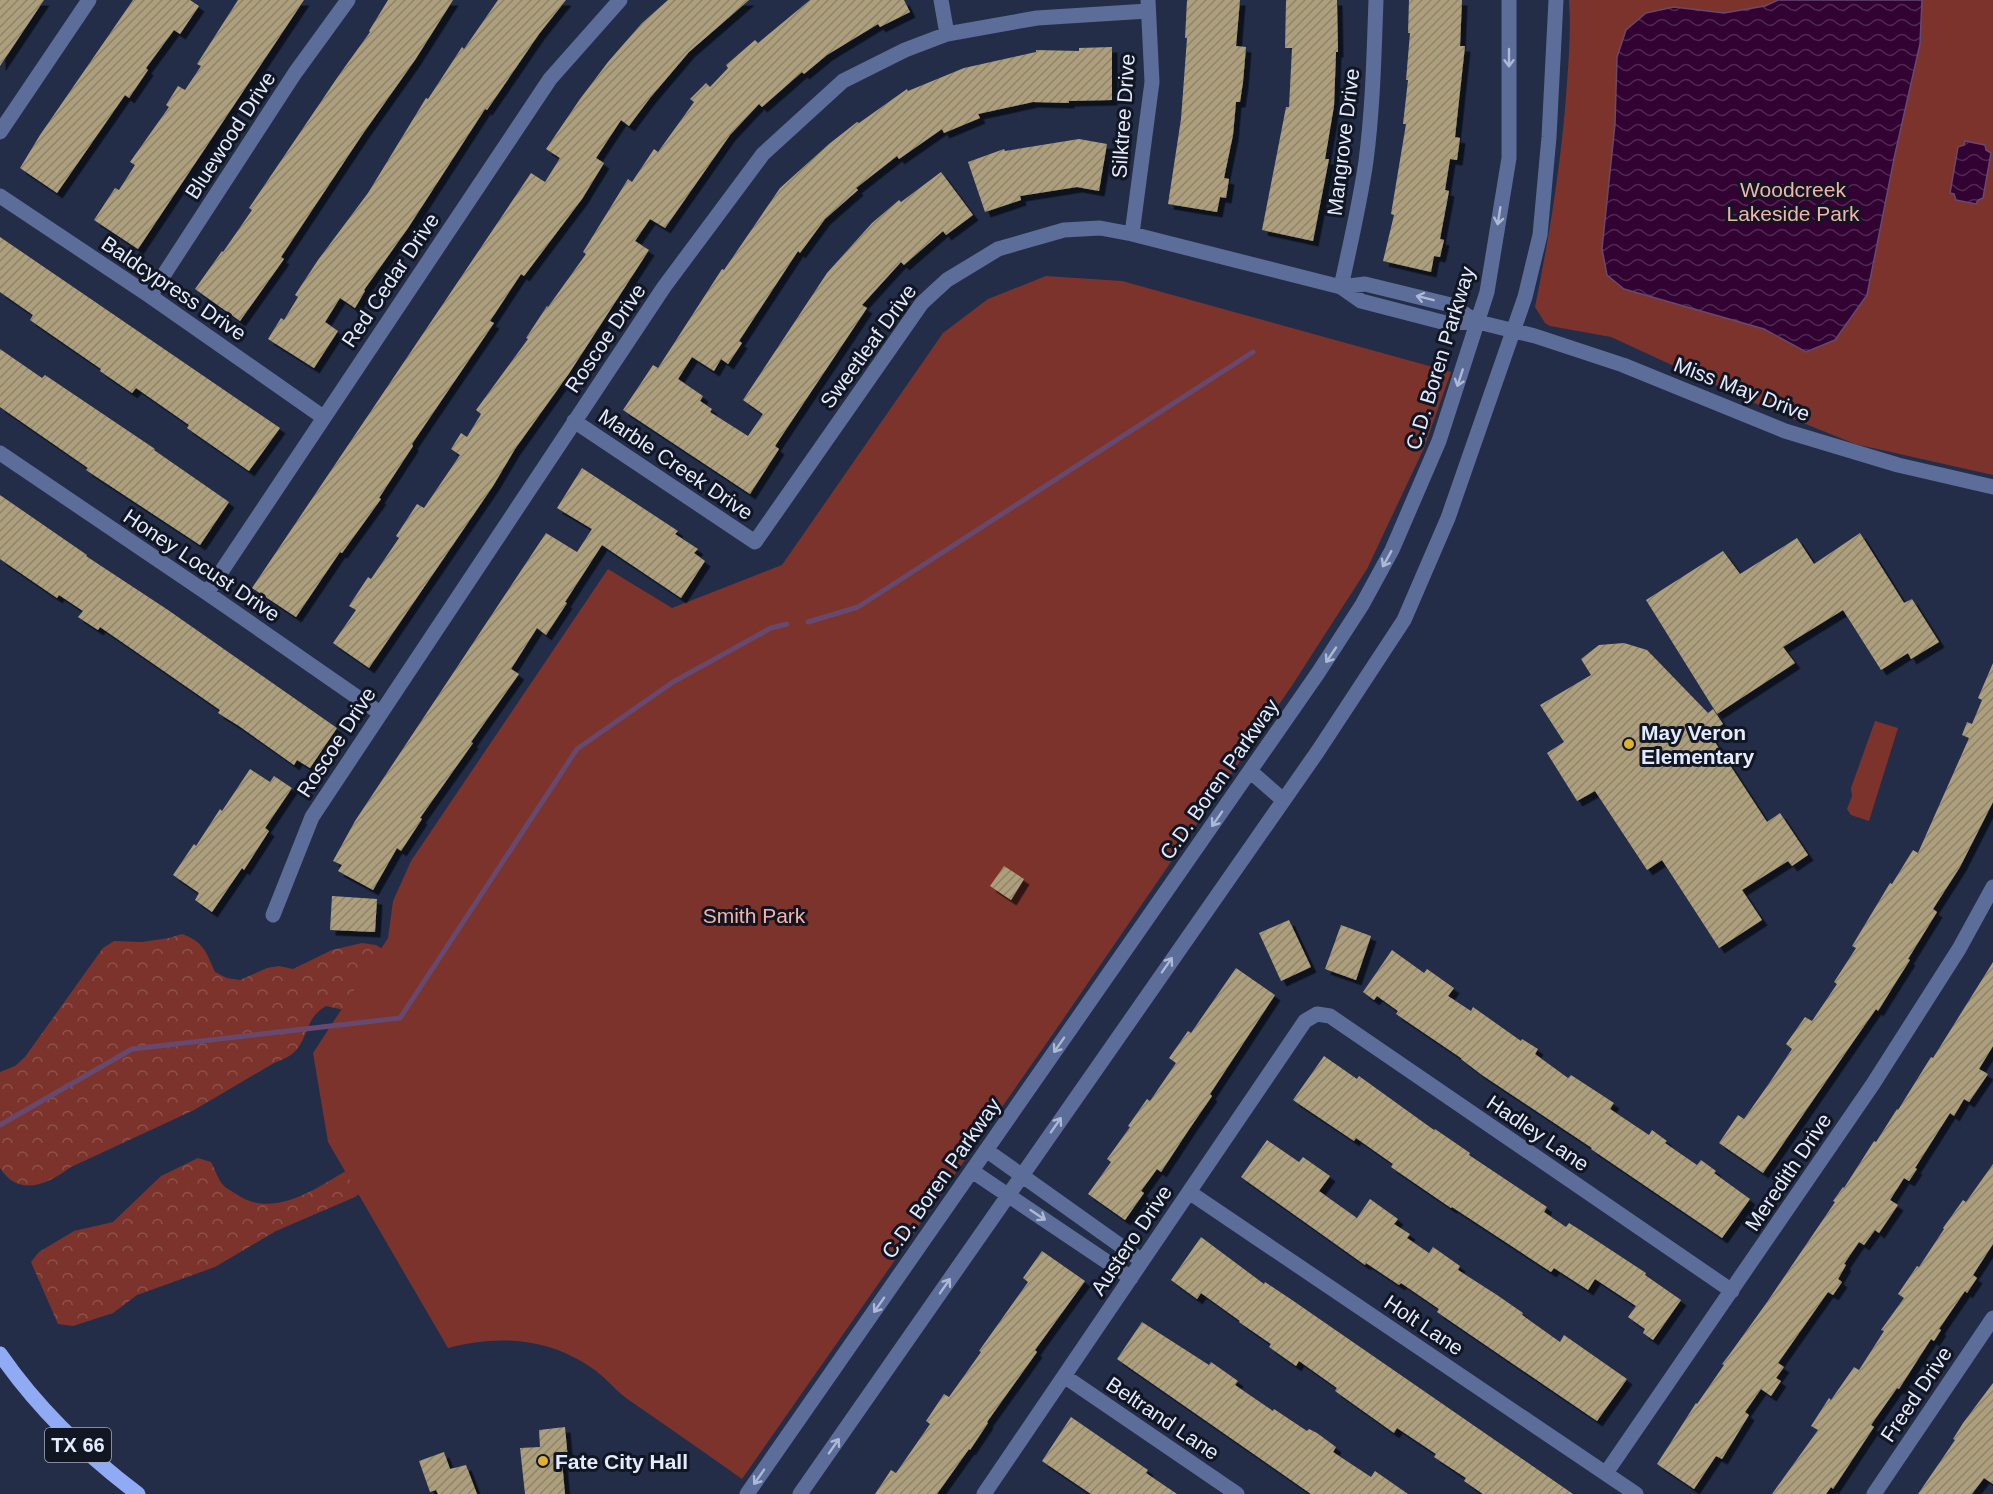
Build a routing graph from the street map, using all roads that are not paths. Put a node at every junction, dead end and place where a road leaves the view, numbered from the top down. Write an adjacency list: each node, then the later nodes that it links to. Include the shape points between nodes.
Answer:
1 (89, 0): 10 (street)
2 (348, 0): 14 (street, Bluewood Drive, via 295,73)
3 (620, 0): 17 (street, Red Cedar Drive, via 550,79)
4 (941, 0): 9 (street)
5 (1376, 0): 13 (street, Mangrove Drive, via 1366,161)
6 (1509, 0): 15 (street, C.D. Boren Parkway, one-way to 15, via 1509,158 1487,292)
7 (1556, 0): 16 (street, via 1540,235)
8 (1148, 6): 9 (street, Roscoe Drive, via 1037,18); 12 (street, Silktree Drive, via 1152,82)
9 (947, 34): 18 (street, Roscoe Drive, via 904,50 843,81 763,154 664,286)
10 (0, 132)
11 (0, 196): 14 (street, Baldcypress Drive)
12 (1132, 234): 13 (street, Sweetleaf Drive); 21 (street, Sweetleaf Drive, via 1100,228 1064,230 998,249 947,280 922,303)
13 (1341, 287): 15 (street, Sweetleaf Drive, via 1365,284 1451,305)
14 (150, 296): 17 (street, Baldcypress Drive)
15 (1478, 322): 16 (street, Miss May Drive); 24 (street, C.D. Boren Parkway, one-way to 24, via 1439,441 1392,550 1343,636)
16 (1514, 331): 20 (street, Miss May Drive, via 1623,366 1785,431 1898,465); 25 (street, via 1448,518 1404,620)
17 (323, 417): 22 (street, Red Cedar Drive)
18 (574, 421): 21 (street, Marble Creek Drive); 23 (street, Roscoe Drive)
19 (0, 453): 22 (street, Honey Locust Drive)
20 (1993, 487)
21 (755, 542)
22 (207, 593): 23 (street, Honey Locust Drive)
23 (380, 713): 27 (street, Roscoe Drive, via 312,817)
24 (1250, 771): 25 (street); 29 (street, C.D. Boren Parkway, one-way to 29)
25 (1283, 800): 31 (street, one-way to 25)
26 (1993, 887): 36 (street, Meredith Drive, via 1959,949 1873,1084)
27 (273, 915)
28 (1317, 1014): 32 (street, Austero Drive, via 1305,1021); 36 (street, Hadley Lane, via 1330,1016)
29 (986, 1150): 30 (street, C.D. Boren Parkway); 31 (street)
30 (972, 1171): 33 (street); 42 (street, C.D. Boren Parkway, one-way to 42)
31 (1021, 1175): 33 (street); 34 (street)
32 (1189, 1192): 34 (street, Austero Drive); 40 (street, Holt Lane)
33 (1007, 1195): 35 (street, one-way to 35); 43 (street, one-way to 33)
34 (1142, 1261): 35 (street, Austero Drive)
35 (1131, 1278): 39 (street, Austero Drive)
36 (1732, 1291): 40 (street, Meredith Drive)
37 (1993, 1318): 47 (street, Freed Drive)
38 (0, 1354): 41 (main road, TX 66, via 59,1426)
39 (1064, 1376): 44 (street, Austero Drive); 45 (street, Beltrand Lane)
40 (1606, 1473): 46 (street, Holt Lane)
41 (138, 1494)
42 (747, 1494)
43 (800, 1494)
44 (984, 1494)
45 (1237, 1494)
46 (1636, 1494)
47 (1874, 1494)

